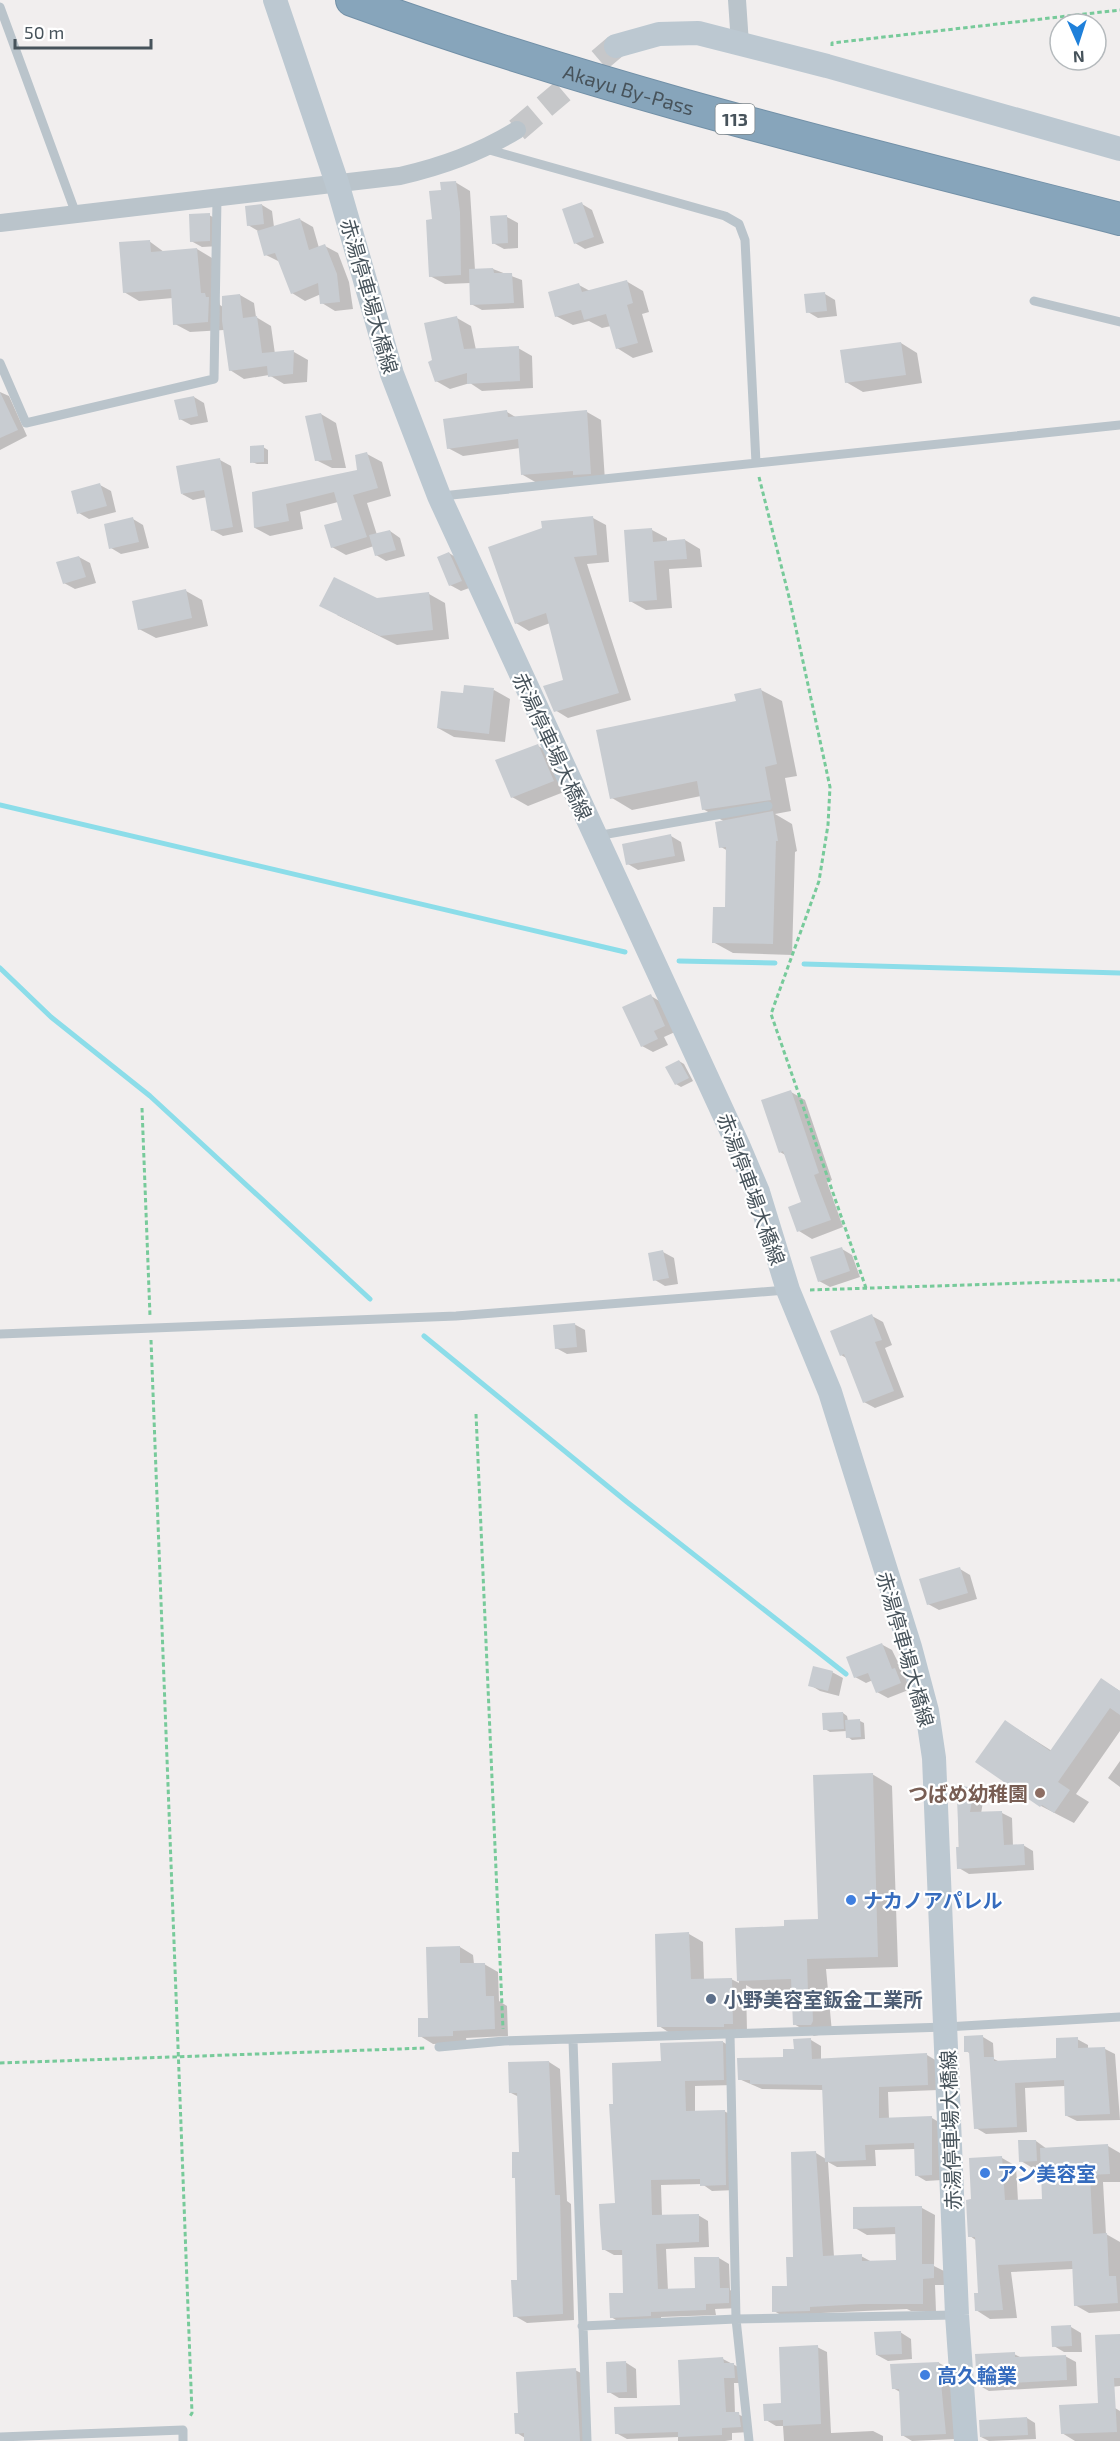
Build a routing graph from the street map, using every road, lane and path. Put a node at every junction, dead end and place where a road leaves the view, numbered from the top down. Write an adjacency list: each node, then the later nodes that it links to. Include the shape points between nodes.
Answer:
1 (275, 0): 12 (main road, 赤湯停車場大橋線)
2 (737, 0): 6 (street)
3 (354, 1): 15 (highway, Akayu By-Pass / 113, via 608,84)
4 (0, 7): 14 (lane)
5 (1120, 10): 8 (path, via 832,43)
6 (740, 44): 7 (main road, via 698,33 659,34); 8 (main road)
7 (616, 46)
8 (827, 66): 11 (main road)
9 (517, 130): 10 (street)
10 (486, 149): 12 (street, via 447,165 400,176); 21 (lane, via 725,216 739,224 746,240)
11 (1120, 149)
12 (337, 183): 13 (street); 22 (main road, 赤湯停車場大橋線, via 392,374)
13 (217, 198): 14 (street); 19 (lane, via 214,379 26,423)
14 (76, 214): 16 (street)
15 (1120, 219)
16 (0, 222)
17 (1034, 301): 18 (lane)
18 (1120, 322)
19 (0, 363)
20 (1120, 425): 21 (lane)
21 (756, 463): 22 (lane); 27 (path, via 830,787 819,881 771,1014)
22 (439, 496): 24 (main road, 赤湯停車場大橋線)
23 (768, 806): 24 (lane)
24 (594, 836): 28 (main road, 赤湯停車場大橋線, via 738,1144 758,1192)
25 (142, 1108): 29 (path)
26 (1120, 1280): 27 (path)
27 (866, 1288): 28 (path)
28 (788, 1290): 29 (lane, via 456,1316); 33 (main road, 赤湯停車場大橋線, via 830,1392 927,1711 934,1758)
29 (150, 1326): 30 (lane); 38 (path)
30 (0, 1334)
31 (476, 1414): 36 (path)
32 (1120, 2017): 33 (lane)
33 (946, 2027): 34 (lane); 40 (main road, 赤湯停車場大橋線)
34 (730, 2034): 35 (lane); 41 (lane)
35 (573, 2040): 36 (lane); 42 (lane)
36 (504, 2041): 37 (lane)
37 (439, 2047): 38 (path)
38 (180, 2057): 39 (path); 43 (path, via 192,2413)
39 (0, 2063)
40 (957, 2315): 41 (lane); 48 (main road, 赤湯停車場大橋線)
41 (736, 2319): 42 (lane); 47 (lane)
42 (582, 2326): 46 (lane)
43 (183, 2430): 44 (lane); 45 (lane)
44 (0, 2437)
45 (183, 2441)
46 (587, 2441)
47 (749, 2441)
48 (966, 2441)

